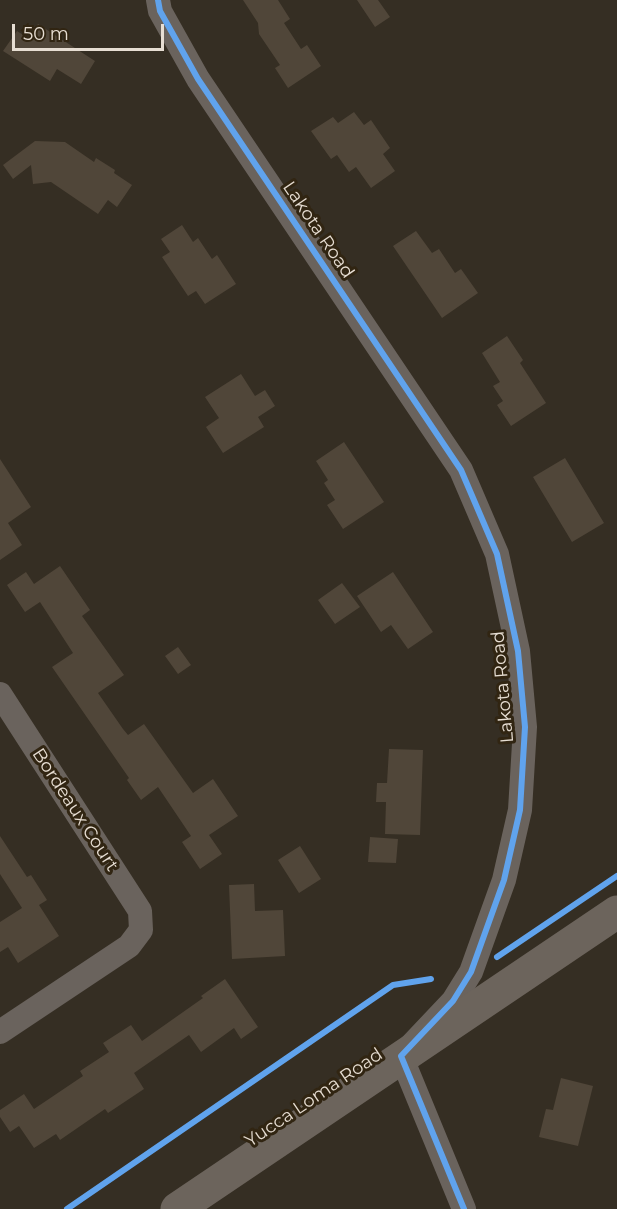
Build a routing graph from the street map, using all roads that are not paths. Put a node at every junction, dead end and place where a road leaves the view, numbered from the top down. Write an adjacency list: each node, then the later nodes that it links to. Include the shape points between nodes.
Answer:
1 (158, 0): 5 (street, Lakota Road, via 160,11 198,79 461,470 497,554 519,662 525,726 520,810 504,880 471,972 453,1001)
2 (0, 694): 4 (street, Bordeaux Court, via 140,911 141,930 129,946)
3 (617, 912): 5 (main road, Yucca Loma Road)
4 (0, 1032)
5 (401, 1056): 6 (main road, Yucca Loma Road); 7 (street)
6 (177, 1209)
7 (464, 1209)

